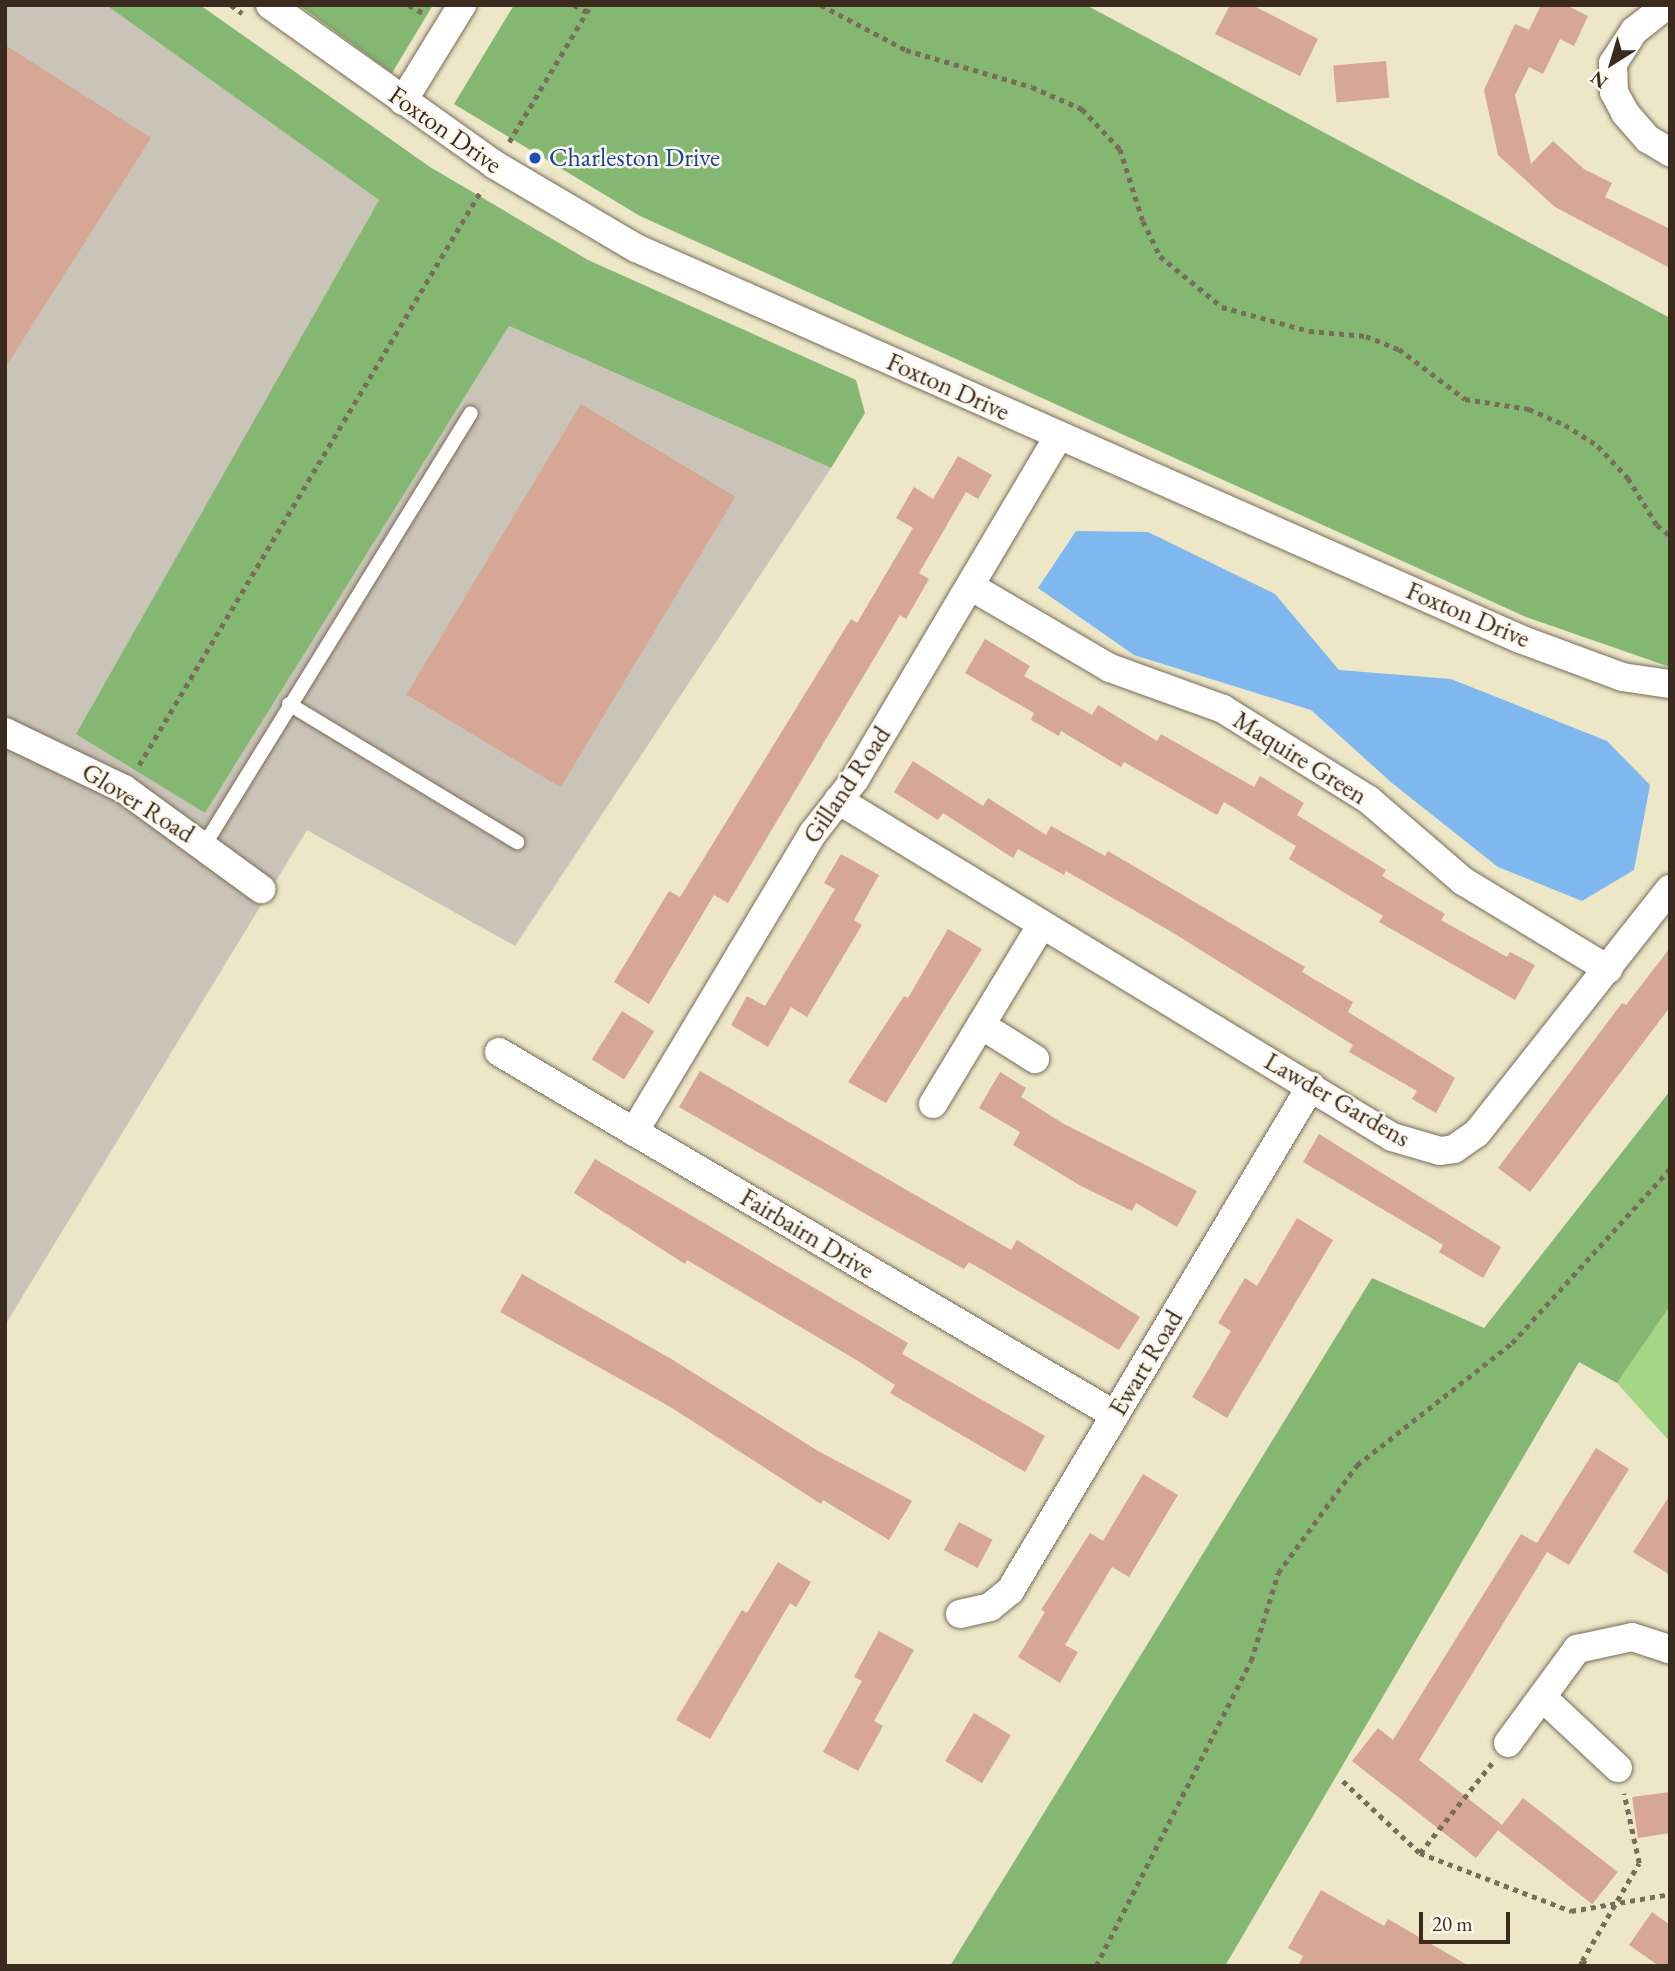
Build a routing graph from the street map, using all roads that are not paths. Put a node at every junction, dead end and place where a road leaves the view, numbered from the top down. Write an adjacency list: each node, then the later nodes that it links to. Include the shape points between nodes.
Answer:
1 (270, 5): 4 (street, Foxton Drive)
2 (462, 5): 4 (street)
3 (1667, 5): 5 (street, via 1634,31 1612,63 1614,92 1625,113 1648,139)
4 (403, 101): 7 (street, Foxton Drive, via 495,166 636,248)
5 (1670, 152)
6 (471, 413): 10 (lane)
7 (1058, 436): 8 (street, Gilland Road); 9 (street, Foxton Drive, via 1520,639 1622,677)
8 (970, 586): 12 (street, Gilland Road); 18 (street, Maquire Green, via 1110,668 1223,709 1370,800 1463,881)
9 (1670, 684)
10 (289, 704): 13 (lane); 14 (lane)
11 (5, 732): 14 (street, Glover Road, via 124,789)
12 (838, 800): 17 (street, Lawder Gardens); 24 (street, Gilland Road, via 813,833)
13 (517, 842)
14 (205, 844): 15 (street, Glover Road)
15 (261, 889)
16 (1670, 889): 18 (street, Lawder Gardens)
17 (1042, 924): 19 (street); 22 (street, Lawder Gardens)
18 (1608, 969): 22 (street, Lawder Gardens, via 1477,1133 1454,1149 1440,1151 1392,1137)
19 (981, 1025): 21 (street); 23 (street)
20 (499, 1052): 24 (street, Fairbairn Drive)
21 (1035, 1059)
22 (1311, 1086): 25 (street, Ewart Road)
23 (933, 1104)
24 (634, 1132): 25 (street, Fairbairn Drive)
25 (1115, 1415): 26 (street, Ewart Road, via 1010,1591 990,1607)
26 (960, 1614)
27 (1670, 1648): 28 (street, via 1632,1637 1577,1649)
28 (1542, 1697): 29 (street); 30 (street)
29 (1508, 1743)
30 (1618, 1768)

